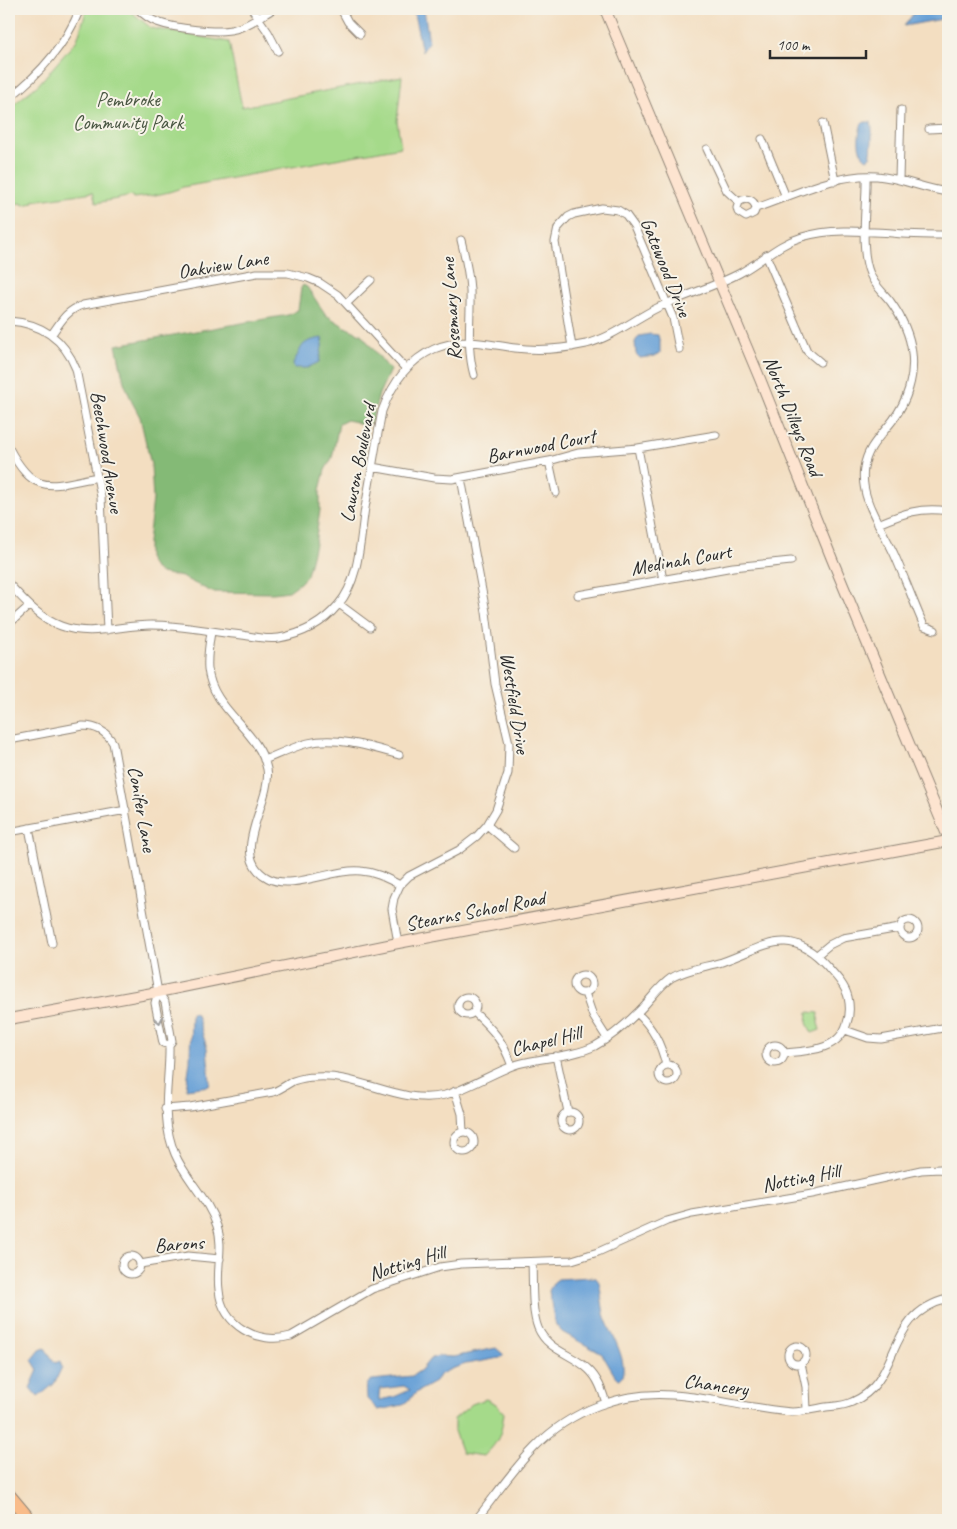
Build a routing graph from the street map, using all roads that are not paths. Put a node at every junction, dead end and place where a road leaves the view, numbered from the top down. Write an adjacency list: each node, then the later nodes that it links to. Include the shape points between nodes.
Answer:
1 (79, 9): 10 (street, via 62,43 29,81)
2 (138, 9): 7 (street, via 158,22 213,31 237,29)
3 (252, 9): 7 (street)
4 (273, 9): 7 (street)
5 (341, 9): 8 (street)
6 (605, 9): 29 (main road, North Dilleys Road)
7 (259, 18): 9 (street)
8 (360, 34)
9 (278, 51)
10 (9, 98)
11 (901, 110): 19 (street)
12 (823, 123): 18 (street)
13 (948, 128): 14 (street)
14 (929, 129)
15 (762, 138): 21 (street)
16 (707, 149): 22 (street, via 727,192)
17 (866, 176): 18 (street); 19 (street); 24 (street)
18 (835, 180): 21 (street)
19 (898, 180): 20 (street)
20 (948, 192)
21 (786, 197): 23 (street)
22 (739, 202): 23 (street, via 745,198 754,202); 23 (street, via 738,212 744,217 751,216)
23 (756, 208)
24 (865, 231): 25 (street, Lawson Boulevard); 27 (street, Lawson Boulevard, via 831,231 802,236); 49 (street, via 866,266 906,329 913,369 904,403 868,451 864,469 866,494)
25 (948, 235)
26 (462, 240): 34 (street, Rosemary Lane, via 470,289)
27 (766, 255): 29 (street, Lawson Boulevard, via 742,272); 37 (street, via 807,351)
28 (370, 280): 30 (street)
29 (719, 282): 31 (street, Lawson Boulevard); 68 (main road, North Dilleys Road)
30 (347, 303): 33 (street, Oakview Lane, via 308,278 288,273 257,273 75,308); 38 (street, Oakview Lane)
31 (667, 304): 35 (street, Lawson Boulevard, via 606,337); 35 (street, Gatewood Drive, via 626,214 611,208 574,214 562,222 555,242); 36 (street, Gatewood Drive)
32 (9, 321): 33 (street, Beechwood Avenue, via 26,323)
33 (52, 334): 45 (street, Beechwood Avenue, via 67,350 76,369)
34 (468, 341): 35 (street, Lawson Boulevard, via 539,350); 38 (street, Lawson Boulevard, via 434,349); 39 (street, Rosemary Lane)
35 (572, 347)
36 (679, 349)
37 (820, 362)
38 (406, 369): 44 (street, Lawson Boulevard, via 392,387 382,411)
39 (474, 375)
40 (716, 435): 42 (street, Barnwood Court)
41 (9, 448): 45 (street, via 23,471 39,484 50,486)
42 (638, 448): 43 (street, Barnwood Court, via 578,453); 51 (street)
43 (549, 461): 46 (street, Barnwood Court); 47 (street)
44 (372, 467): 46 (street, Barnwood Court, via 434,478); 54 (street, Lawson Boulevard, via 353,577)
45 (97, 477): 58 (street, Beechwood Avenue, via 102,508)
46 (461, 478): 65 (street, Westfield Drive, via 486,612 495,684 509,743 506,784)
47 (556, 493)
48 (948, 511): 49 (street, via 919,509)
49 (878, 524): 59 (street, via 894,553 924,626)
50 (791, 561): 51 (street, Medinah Court, via 733,567)
51 (663, 580): 53 (street, Medinah Court)
52 (9, 584): 55 (street, Lawson Boulevard)
53 (578, 595)
54 (339, 604): 57 (street); 60 (street, Lawson Boulevard, via 316,625 294,635 265,638)
55 (29, 606): 56 (street); 58 (street, Lawson Boulevard, via 63,627 80,631)
56 (9, 624)
57 (370, 627)
58 (107, 630): 60 (street, Lawson Boulevard, via 149,625)
59 (935, 630)
60 (210, 632): 63 (street, via 208,670 213,689)
61 (9, 740): 64 (street, Conifer Lane, via 83,726 102,730 114,748)
62 (399, 755): 63 (street, via 326,741 308,743)
63 (264, 760): 71 (street, via 267,784 250,841 253,862 262,874 282,882 362,871)
64 (126, 810): 66 (street); 76 (street, Conifer Lane)
65 (487, 825): 70 (street); 71 (street, Westfield Drive, via 459,850 409,876)
66 (29, 828): 67 (street); 73 (street)
67 (9, 832)
68 (948, 837)
69 (948, 841): 74 (main road, Stearns School Road)
70 (514, 848)
71 (400, 886): 74 (street, via 392,909)
72 (900, 928): 75 (street, via 843,938)
73 (52, 943)
74 (398, 943): 76 (main road, Stearns School Road)
75 (817, 955): 79 (street, Chapel Hill, via 792,942 767,944 673,977); 82 (street, Chapel Hill, via 842,983 847,994 849,1011)
76 (158, 992): 80 (main road, Stearns School Road); 89 (street, Notting Hill, via 166,1002 172,1041 168,1045)
77 (585, 993): 83 (street, via 593,1016)
78 (474, 1012): 87 (street, via 497,1034)
79 (637, 1014): 83 (street, Chapel Hill); 86 (street, via 657,1037)
80 (9, 1019)
81 (948, 1027): 82 (street, via 881,1039)
82 (845, 1030): 84 (street, via 822,1048)
83 (607, 1038): 85 (street, Chapel Hill, via 587,1049)
84 (784, 1053)
85 (556, 1056): 87 (street, Chapel Hill); 90 (street)
86 (666, 1065)
87 (512, 1066): 88 (street, Chapel Hill)
88 (455, 1091): 89 (street, Chapel Hill, via 419,1097 316,1076 294,1081 273,1092); 91 (street)
89 (165, 1109): 93 (street, Notting Hill, via 168,1134 176,1156 215,1220 220,1238)
90 (568, 1112)
91 (463, 1132)
92 (948, 1171): 94 (street, Notting Hill, via 921,1170 815,1193 692,1214 667,1221 585,1257)
93 (220, 1259): 94 (street, Notting Hill, via 218,1289 229,1317 245,1332 276,1339 298,1334 372,1289 438,1268 460,1264); 95 (street, Barons, via 188,1256)
94 (532, 1262): 98 (street, via 534,1313 540,1332 552,1347 587,1367 600,1386)
95 (140, 1264)
96 (948, 1299): 99 (street, Chancery, via 926,1306 910,1320 882,1376 867,1394 848,1404)
97 (801, 1363): 99 (street)
98 (606, 1403): 99 (street, Chancery, via 644,1395 672,1395 783,1411); 102 (street, Chancery, via 568,1420 547,1436 524,1459)
99 (807, 1410)
100 (9, 1495): 101 (highway)
101 (30, 1520)
102 (476, 1520)

